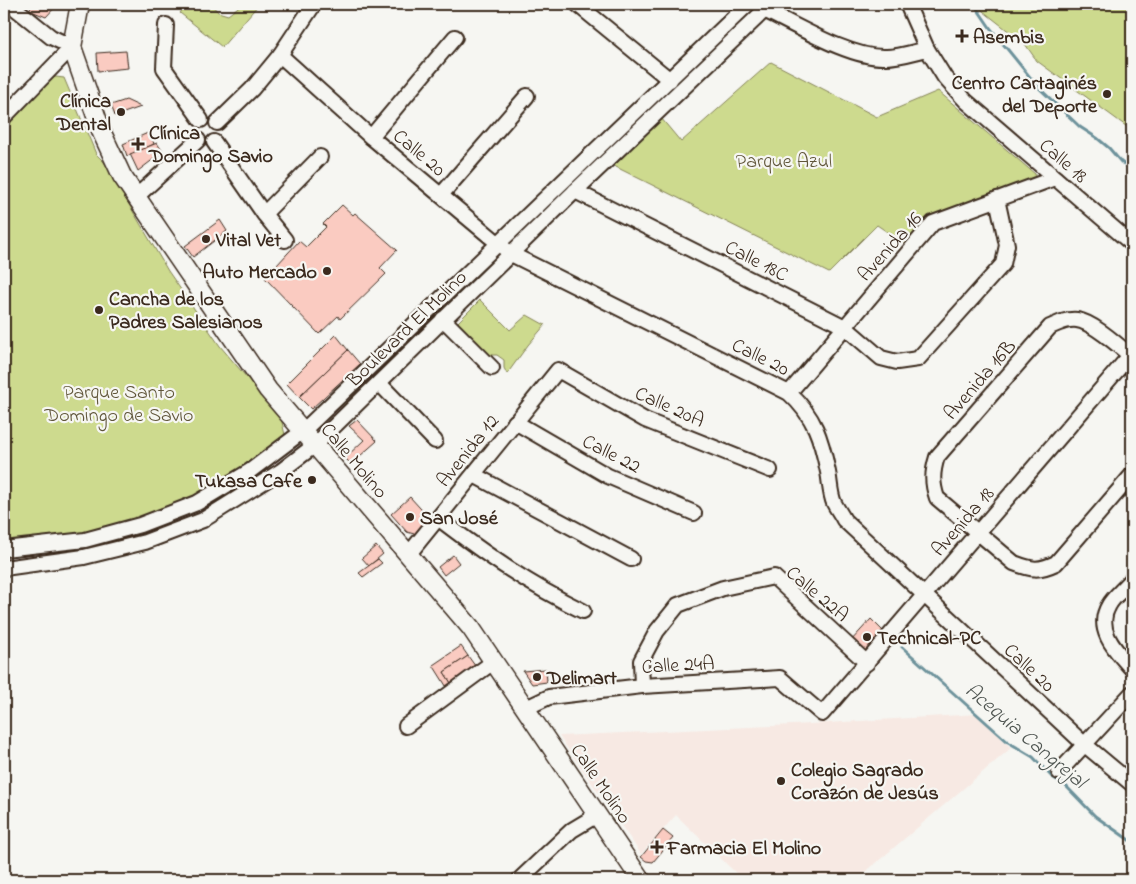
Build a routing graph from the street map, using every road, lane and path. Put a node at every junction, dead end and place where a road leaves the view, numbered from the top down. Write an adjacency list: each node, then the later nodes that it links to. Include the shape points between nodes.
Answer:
1 (10, 4): 10 (street, via 51,37)
2 (80, 4): 10 (main road)
3 (314, 4): 12 (street)
4 (576, 4): 15 (street)
5 (748, 4): 15 (street, Boulevard El Molino)
6 (907, 4): 11 (street, Calle 18)
7 (764, 6): 11 (street, via 862,55 886,57); 25 (street, Boulevard El Molino)
8 (166, 26): 18 (street, via 164,68)
9 (455, 37): 20 (street)
10 (72, 47): 13 (street); 14 (main road, Calle Molino)
11 (927, 49): 24 (street, Calle 18, via 945,78 966,101)
12 (280, 55): 19 (street, via 252,90); 20 (street, Calle 20)
13 (54, 63): 14 (street); 17 (street)
14 (77, 65): 27 (main road, Calle Molino, via 102,133 122,176)
15 (670, 80): 31 (street, Boulevard El Molino)
16 (527, 96): 26 (street)
17 (4, 117)
18 (201, 120): 19 (street, via 207,118); 21 (street, via 195,129)
19 (218, 123): 22 (street, via 220,130)
20 (371, 137): 26 (street, Calle 20)
21 (198, 140): 22 (street, via 206,144); 27 (street)
22 (214, 142): 29 (street)
23 (320, 157): 29 (street)
24 (1055, 178): 28 (street, Avenida 16); 32 (street, Calle 18)
25 (574, 191): 33 (street, Boulevard El Molino); 35 (street, Calle 18C)
26 (441, 196): 31 (street, Calle 20)
27 (136, 197): 42 (main road, Calle Molino, via 268,390)
28 (997, 200): 35 (street, Avenida 16, via 933,223); 35 (street, Calle 18C, via 1007,245 1003,264 918,359 897,362 881,358)
29 (264, 214): 30 (street)
30 (284, 240)
31 (497, 244): 33 (street, Calle 20); 42 (street, Boulevard El Molino)
32 (1132, 244)
33 (511, 254): 34 (street, Boulevard El Molino); 40 (street, Calle 20)
34 (443, 319): 37 (street); 39 (street, Boulevard El Molino)
35 (844, 327): 40 (street, Avenida 16)
36 (1132, 355): 52 (street, Avenida 18); 52 (street, Avenida 16B, via 1077,320 1063,321 1050,327 937,458 933,471 937,498)
37 (492, 368)
38 (558, 370): 41 (street, Avenida 12); 46 (street, Calle 20A, via 646,420)
39 (379, 383): 43 (street); 44 (street, Boulevard El Molino)
40 (789, 393): 60 (street, Calle 20, via 802,404 818,432 834,501 844,520)
41 (515, 422): 48 (street, Avenida 12); 50 (street, Calle 22, via 608,476)
42 (303, 431): 44 (main road, Calle Molino); 45 (street, Boulevard El Molino)
43 (436, 441)
44 (315, 445): 47 (street, Boulevard El Molino); 55 (main road, Calle Molino)
45 (270, 456): 47 (street); 53 (street, Boulevard El Molino, via 197,503 140,525 85,540)
46 (770, 470)
47 (281, 471): 57 (street, Boulevard El Molino, via 203,520 145,542 84,557)
48 (474, 474): 51 (street, Avenida 12); 56 (street)
49 (1132, 475): 52 (street, via 1056,564 1044,569 1014,564)
50 (694, 513)
51 (438, 518): 55 (street, Avenida 12); 61 (street, via 492,559)
52 (978, 534): 60 (street, Avenida 18)
53 (20, 547): 54 (street, Boulevard El Molino); 57 (street)
54 (4, 549): 58 (street)
55 (408, 555): 62 (main road, Calle Molino, via 470,628)
56 (631, 559)
57 (22, 566): 58 (street, Boulevard El Molino)
58 (5, 568)
59 (1132, 579): 64 (street, via 1109,604 1104,625 1108,641)
60 (924, 596): 63 (street, Avenida 18); 70 (street, Calle 20)
61 (582, 611)
62 (493, 662): 67 (main road, Calle Molino); 69 (street)
63 (866, 663): 65 (street, Calle 22A, via 774,577 723,588 678,605 657,631 641,661); 68 (street, Avenida 18)
64 (1132, 669)
65 (642, 686): 67 (street, Calle 24A, via 549,697); 68 (street, Calle 24A, via 780,678)
66 (1132, 693): 70 (street)
67 (526, 708): 73 (main road, Calle Molino)
68 (822, 714)
69 (406, 726)
70 (1084, 744): 71 (street); 72 (street, Calle 20)
71 (1059, 772)
72 (1132, 784)
73 (597, 815): 74 (street, via 572,830); 75 (main road, Calle Molino)
74 (519, 880)
75 (641, 880)

